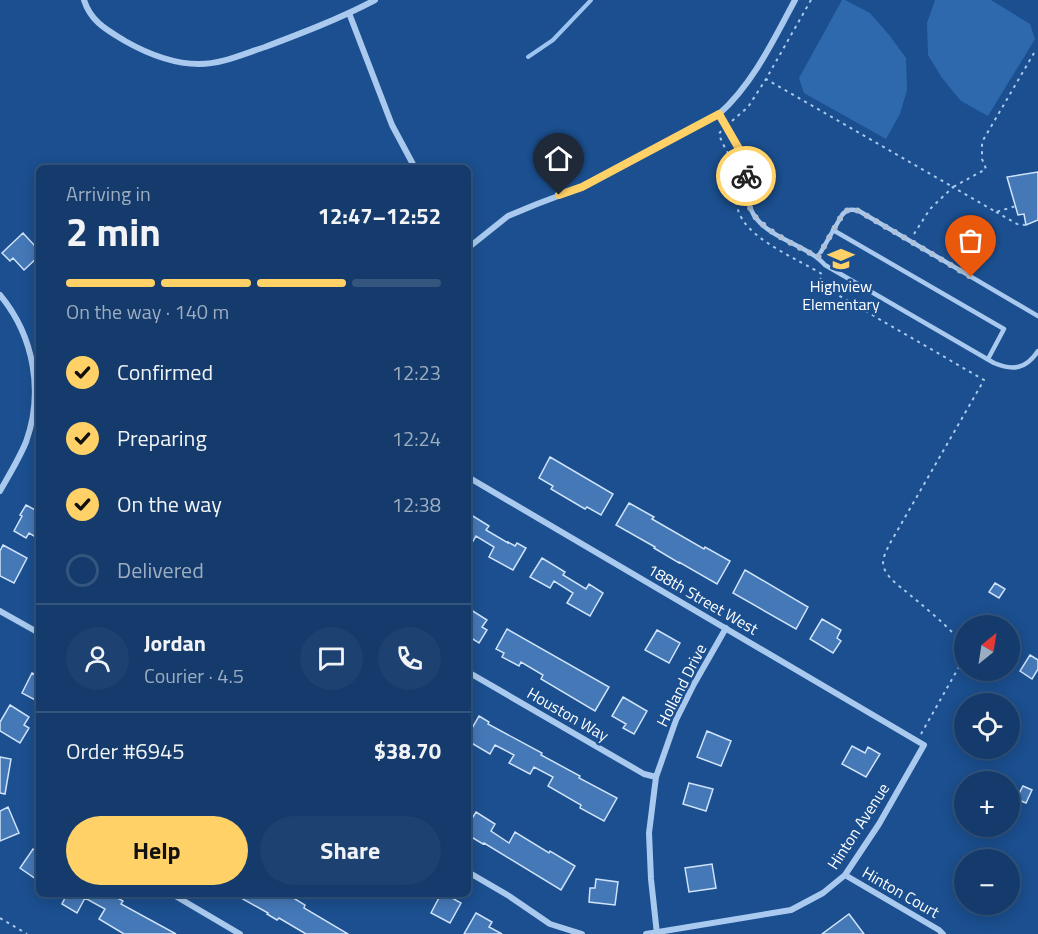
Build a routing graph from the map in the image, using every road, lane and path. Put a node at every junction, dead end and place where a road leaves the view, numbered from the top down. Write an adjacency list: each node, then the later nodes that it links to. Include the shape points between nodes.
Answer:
1 (84, 0): 5 (street, via 101,27 138,48 175,62 197,64 235,57)
2 (375, 0): 5 (street)
3 (795, 0): 8 (street, via 748,81)
4 (811, 0): 7 (path)
5 (349, 13): 10 (street, via 392,125)
6 (1034, 53): 11 (path, via 982,142 986,169)
7 (766, 80): 9 (path, via 748,107); 11 (path)
8 (719, 114): 9 (lane); 17 (street, via 582,187 508,216)
9 (727, 127): 18 (lane, via 745,163 750,208 755,218); 28 (path, via 719,134 732,163 735,202 749,229 822,274 819,284 984,380 883,559 883,567 894,581)
10 (413, 165)
11 (953, 188): 13 (path); 16 (path, via 930,209)
12 (1016, 206): 13 (path)
13 (996, 212): 14 (path)
14 (1026, 225)
15 (833, 230): 16 (lane, via 846,211 852,209); 18 (lane); 22 (lane, via 1004,329)
16 (910, 241): 20 (lane)
17 (471, 246)
18 (818, 257): 22 (lane, via 825,265)
19 (0, 295): 24 (street, via 24,334 35,387 27,440)
20 (1038, 316)
21 (1038, 351): 22 (lane, via 1028,363 1016,368)
22 (988, 359)
23 (471, 479): 26 (street, 188th Street West)
24 (0, 491)
25 (0, 611): 27 (street)
26 (726, 628): 31 (street, 188th Street West); 32 (street, Holland Drive, via 676,720)
27 (36, 631)
28 (954, 635)
29 (471, 674): 32 (street, Houston Way, via 644,774)
30 (954, 678): 31 (path)
31 (921, 743): 34 (street, Hinton Avenue, via 879,824)
32 (656, 777): 37 (street, Holland Drive, via 649,834)
33 (471, 874): 40 (street, via 550,924)
34 (845, 875): 37 (street, Hinton Avenue, via 823,893 791,910); 42 (street, Hinton Court)
35 (177, 897): 39 (street)
36 (0, 918): 38 (path)
37 (657, 933): 41 (street, Hinton Avenue)
38 (27, 934)
39 (240, 934)
40 (582, 934)
41 (646, 934)
42 (943, 934)

